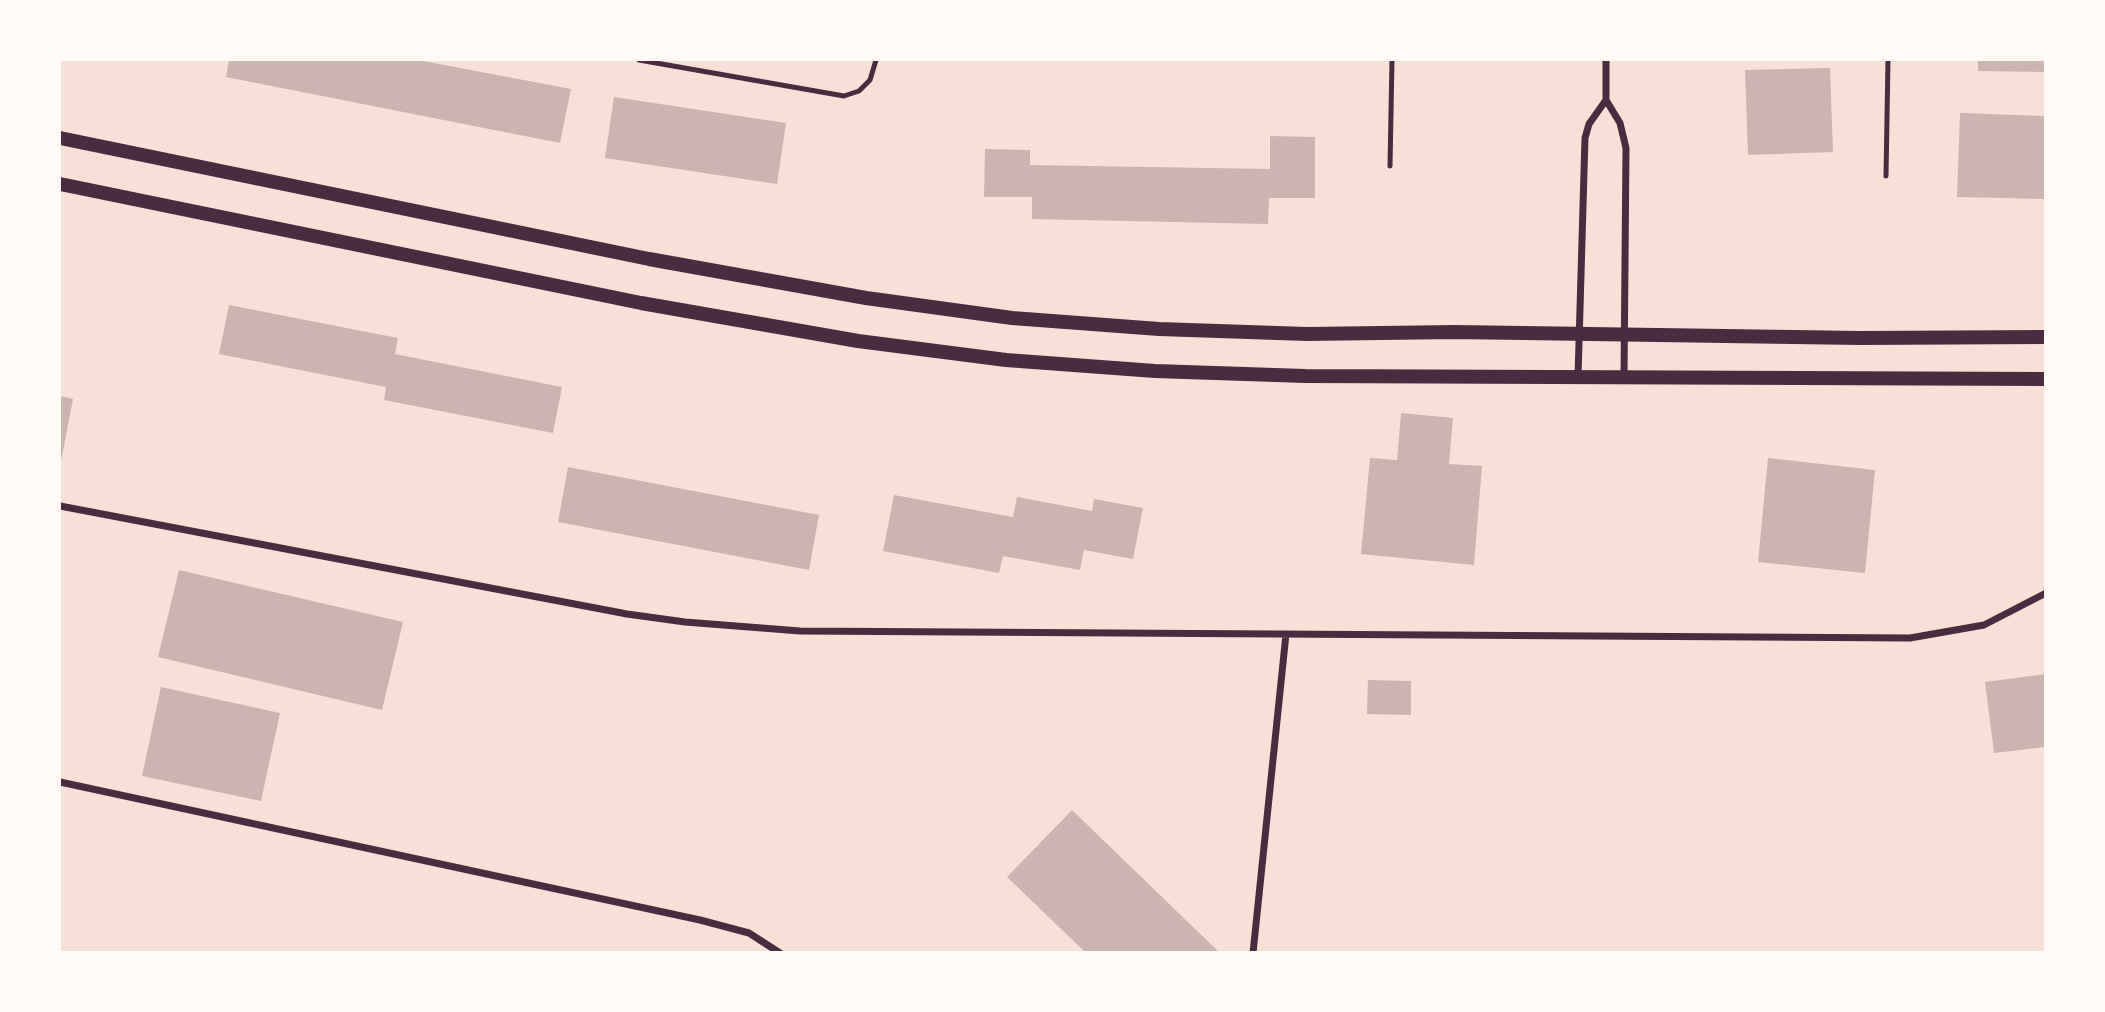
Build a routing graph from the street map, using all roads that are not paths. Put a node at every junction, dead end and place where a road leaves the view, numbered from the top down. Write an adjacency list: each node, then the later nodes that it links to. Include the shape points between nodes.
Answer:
1 (639, 60): 2 (lane, via 844,96 859,91 870,80)
2 (876, 60)
3 (1392, 60): 8 (lane)
4 (1606, 60): 6 (street)
5 (1888, 60): 9 (lane)
6 (1606, 100): 11 (street, via 1585,138); 12 (street, via 1620,123 1626,148)
7 (60, 138): 11 (main road, via 649,259 866,298 1012,318 1307,334)
8 (1390, 166)
9 (1886, 176)
10 (60, 184): 14 (main road, via 641,303 858,341 1006,360 1305,376)
11 (1580, 333): 12 (main road); 14 (street)
12 (1625, 334): 13 (main road); 15 (street)
13 (2046, 337)
14 (1578, 378): 15 (main road)
15 (1624, 378): 16 (main road)
16 (2046, 379)
17 (60, 506): 19 (street, via 685,622 800,631)
18 (2046, 593): 19 (street, via 1984,625 1910,638)
19 (1286, 634): 22 (street)
20 (60, 782): 21 (street, via 700,920 749,933)
21 (780, 953)
22 (1253, 953)

